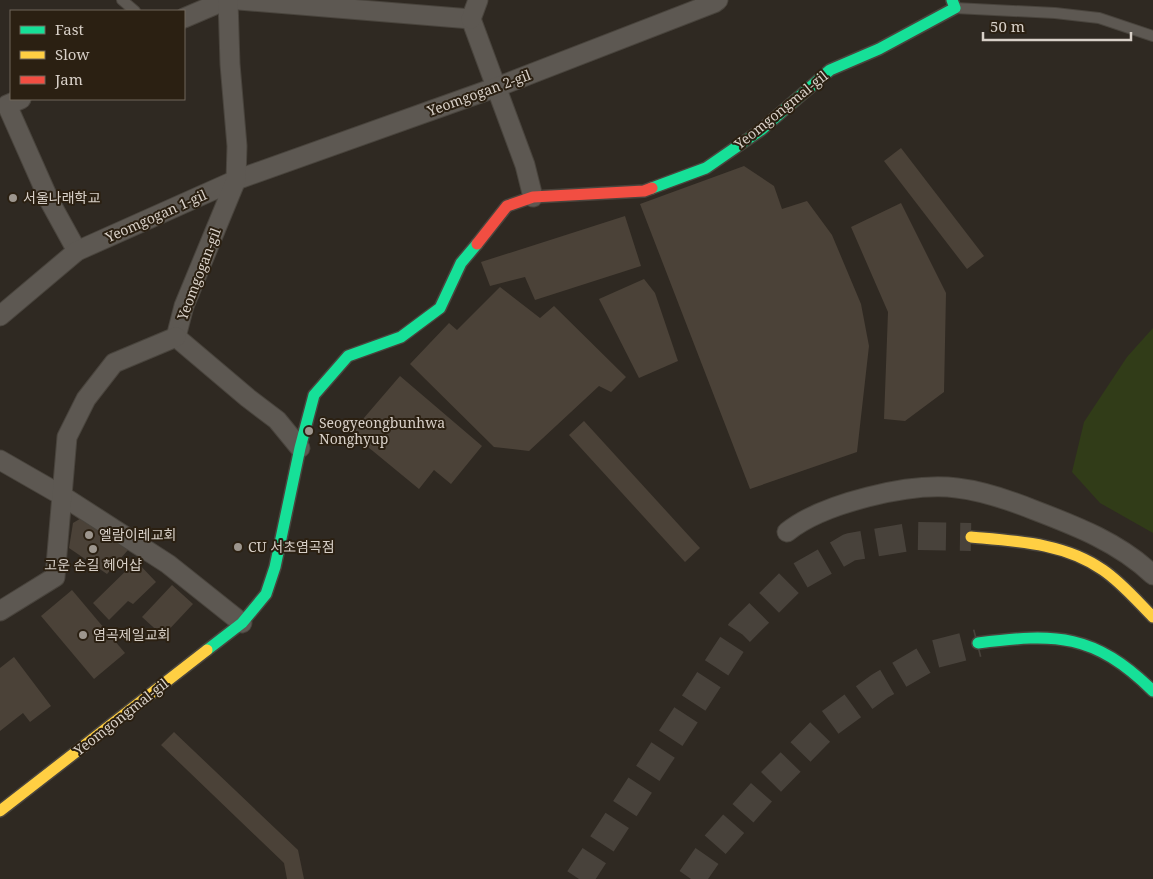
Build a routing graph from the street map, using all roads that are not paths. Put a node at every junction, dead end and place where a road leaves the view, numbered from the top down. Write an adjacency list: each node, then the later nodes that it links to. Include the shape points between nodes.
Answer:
1 (122, 0): 7 (lane)
2 (227, 0): 8 (street, Yeomgogan-gil); 13 (street, Yeomgogan-gil, via 237,146)
3 (239, 0): 9 (street)
4 (478, 0): 9 (street)
5 (718, 0): 11 (street, Yeomgogan 2-gil)
6 (953, 4): 10 (lane, via 1099,18); 14 (street, Yeomgongmal-gil, via 880,49 830,70 761,130 706,168 644,191)
7 (134, 10)
8 (185, 18)
9 (471, 19): 11 (street)
10 (1153, 36)
11 (497, 87): 13 (street, Yeomgogan 2-gil); 14 (street)
12 (14, 102): 15 (street, via 50,202)
13 (236, 180): 15 (street, Yeomgogan 1-gil); 17 (street, Yeomgogan-gil, via 184,306)
14 (533, 197): 18 (street, Yeomgongmal-gil, via 507,206 461,264 440,308 401,337 348,356 314,395)
15 (76, 251): 16 (street, Yeomgogan 1-gil)
16 (0, 316)
17 (176, 337): 18 (street, via 277,420); 20 (street, Yeomgogan-gil, via 114,363 86,399 67,437)
18 (300, 448): 26 (street, Yeomgongmal-gil, via 275,567 266,594)
19 (0, 460): 20 (street)
20 (61, 495): 24 (street, Yeomgogan-gil, via 55,577); 26 (street, via 168,564)
21 (787, 532): 23 (street, via 798,523 854,501 909,488 956,488 1000,497 1056,518 1108,541)
22 (971, 537): 25 (street, via 1022,542 1065,551 1096,565 1121,584)
23 (1153, 575)
24 (0, 611)
25 (1153, 617)
26 (242, 622): 29 (street, Yeomgongmal-gil)
27 (978, 643): 28 (street, via 1030,637 1082,644 1110,655)
28 (1153, 691)
29 (0, 811)

